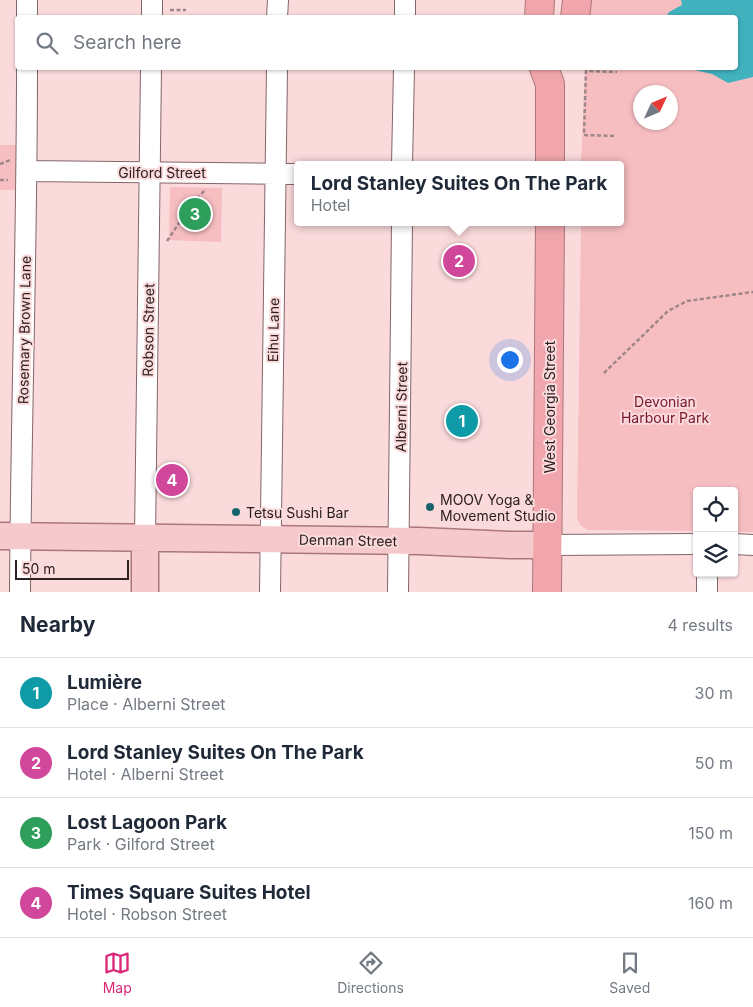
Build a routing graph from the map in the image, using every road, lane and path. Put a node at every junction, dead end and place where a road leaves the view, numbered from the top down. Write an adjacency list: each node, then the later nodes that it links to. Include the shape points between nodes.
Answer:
1 (27, 0): 10 (street)
2 (152, 0): 9 (street)
3 (278, 0): 11 (street)
4 (405, 0): 12 (street)
5 (540, 0): 13 (highway)
6 (560, 0): 14 (highway)
7 (577, 0): 15 (highway)
8 (186, 10): 9 (path)
9 (161, 14)
10 (27, 15)
11 (277, 15)
12 (405, 15)
13 (539, 15)
14 (560, 15)
15 (575, 15)
16 (27, 70): 25 (street, Rosemary Brown Lane)
17 (151, 70): 26 (street, Robson Street)
18 (277, 70): 27 (street, Eihu Lane)
19 (404, 70): 23 (street)
20 (617, 72): 22 (path, via 586,71 584,135)
21 (552, 73): 24 (highway)
22 (614, 136)
23 (402, 161)
24 (550, 161)
25 (27, 171): 26 (street, Gilford Street); 35 (street, Rosemary Brown Lane)
26 (150, 172): 27 (street, Gilford Street); 36 (street, Robson Street)
27 (275, 173): 28 (street, Gilford Street); 37 (street, Eihu Lane)
28 (294, 174)
29 (210, 185): 32 (path, via 192,204)
30 (402, 226): 38 (street, Alberni Street)
31 (550, 226): 41 (highway, West Georgia Street)
32 (166, 242)
33 (753, 292): 34 (path, via 687,301 668,311)
34 (604, 373)
35 (10, 537): 36 (main road, Denman Street); 44 (street, Rosemary Brown Lane)
36 (146, 538): 37 (main road, Denman Street); 45 (main road, Robson Street)
37 (271, 539): 38 (main road, Denman Street); 46 (street, Eihu Lane)
38 (399, 541): 41 (main road, Denman Street); 47 (street, Alberni Street)
39 (693, 544): 41 (street, Denman Street)
40 (738, 544): 42 (street)
41 (548, 545): 48 (highway, West Georgia Street)
42 (753, 545)
43 (708, 577): 49 (street)
44 (20, 592)
45 (145, 592)
46 (270, 592)
47 (398, 592)
48 (547, 592)
49 (707, 592)

